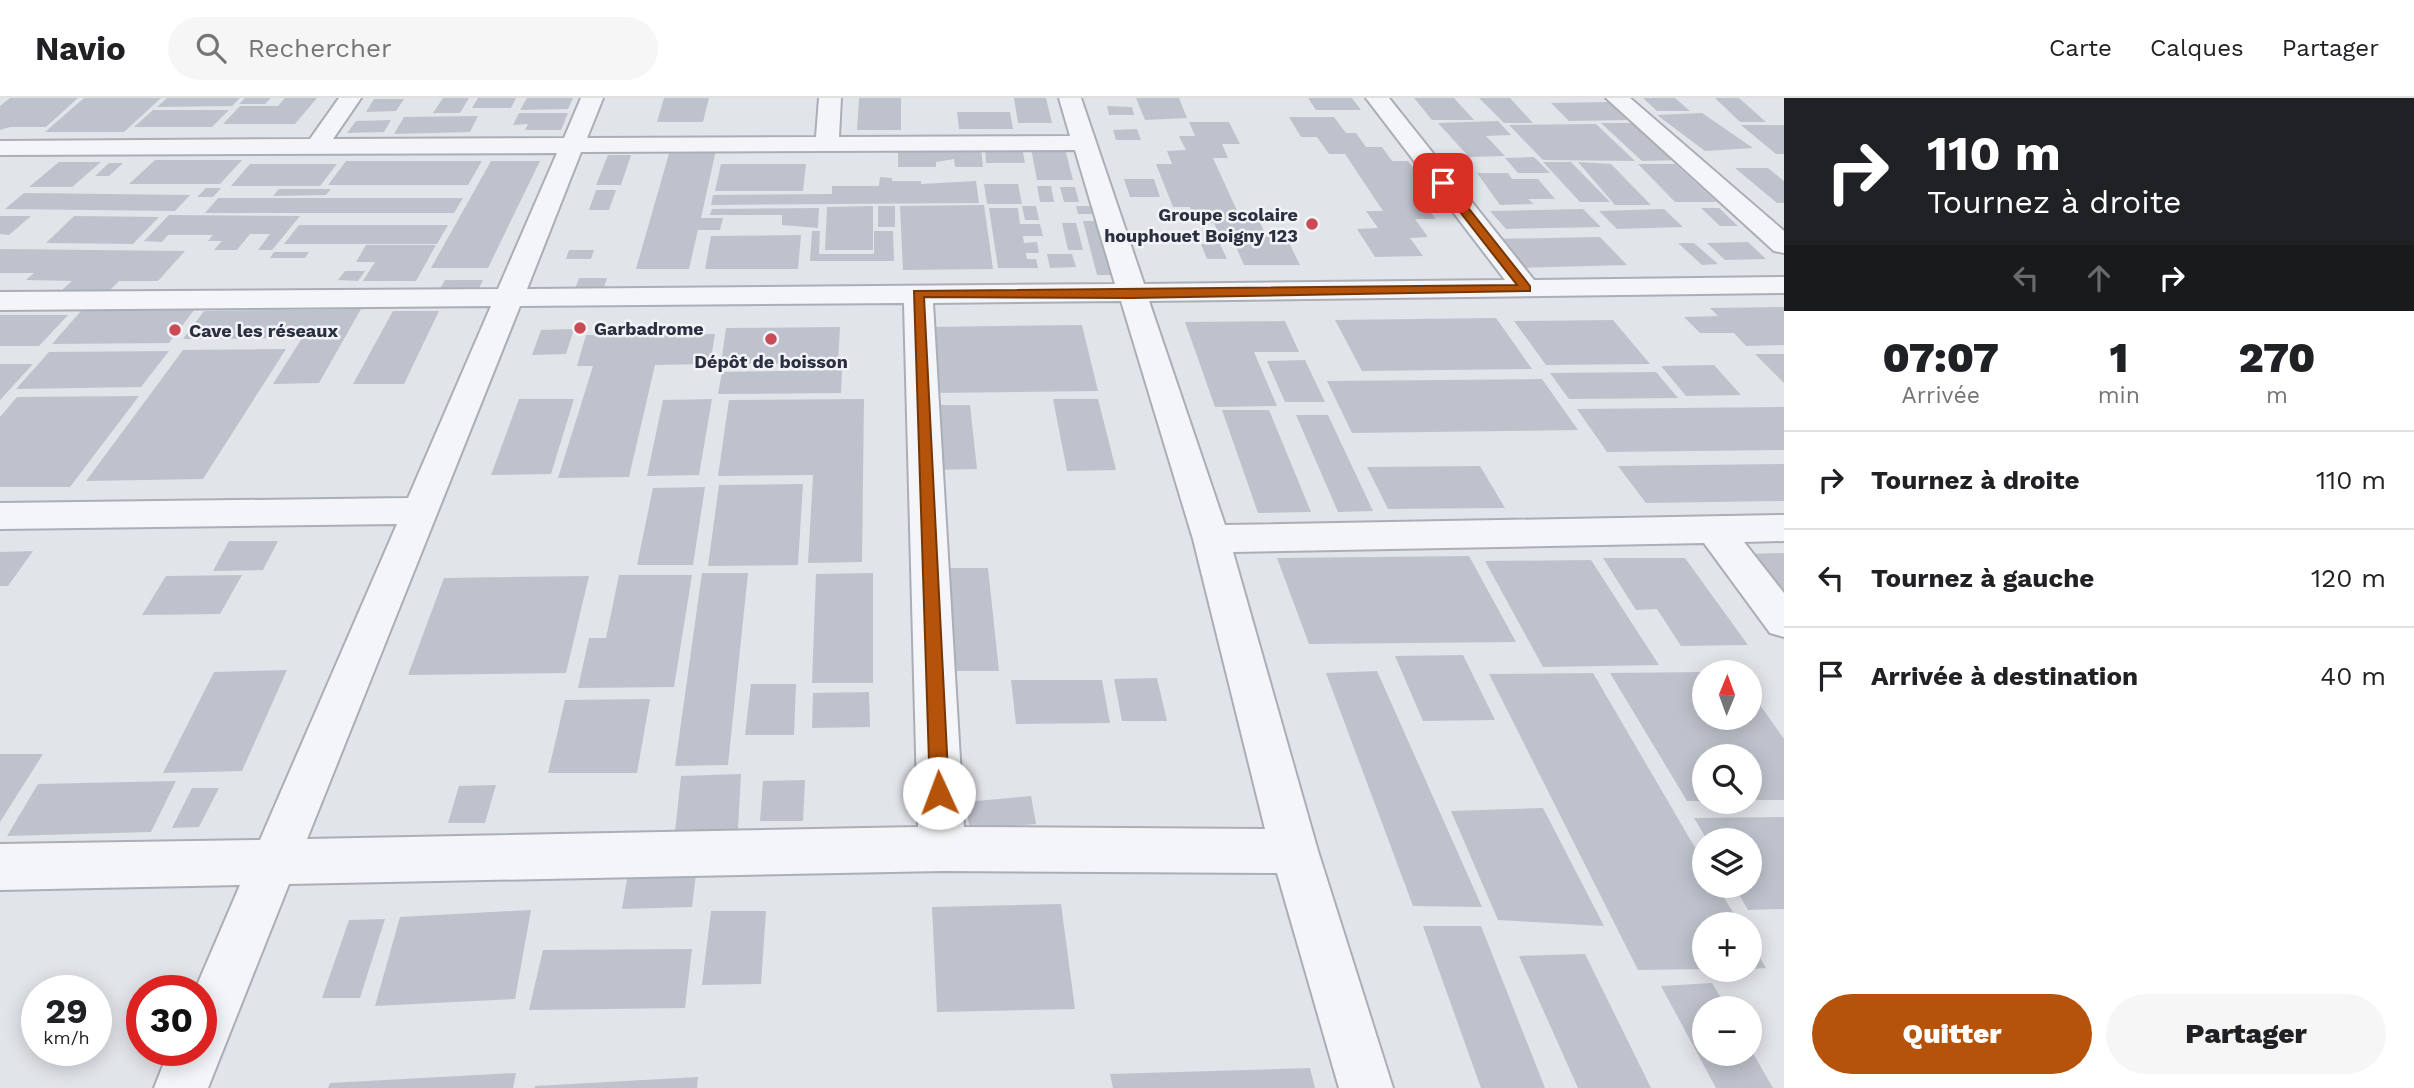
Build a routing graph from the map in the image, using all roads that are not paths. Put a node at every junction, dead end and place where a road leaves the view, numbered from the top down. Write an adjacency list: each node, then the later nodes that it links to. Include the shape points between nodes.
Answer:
1 (350, 98): 10 (street)
2 (592, 98): 9 (street)
3 (830, 98): 8 (street)
4 (1070, 98): 7 (street)
5 (1377, 98): 14 (street)
6 (1617, 98): 12 (street)
7 (1084, 143): 8 (street); 16 (street)
8 (827, 144): 9 (street)
9 (573, 145): 10 (street); 17 (street)
10 (317, 146): 11 (street)
11 (5, 152)
12 (1784, 246)
13 (1784, 285): 14 (street)
14 (1526, 289): 16 (street)
15 (918, 293): 16 (street); 17 (street); 25 (street)
16 (1132, 294): 23 (street)
17 (509, 298): 18 (street); 19 (street)
18 (0, 301)
19 (421, 511): 20 (street); 27 (street)
20 (0, 516)
21 (1713, 528): 22 (street); 23 (street); 24 (street)
22 (1784, 528)
23 (1211, 539): 26 (street)
24 (1784, 622)
25 (942, 849): 26 (street); 27 (street)
26 (1294, 851): 32 (street)
27 (275, 862): 28 (street); 29 (street)
28 (0, 867)
29 (217, 1000)
30 (190, 1066): 31 (street)
31 (181, 1088)
32 (1366, 1088)

